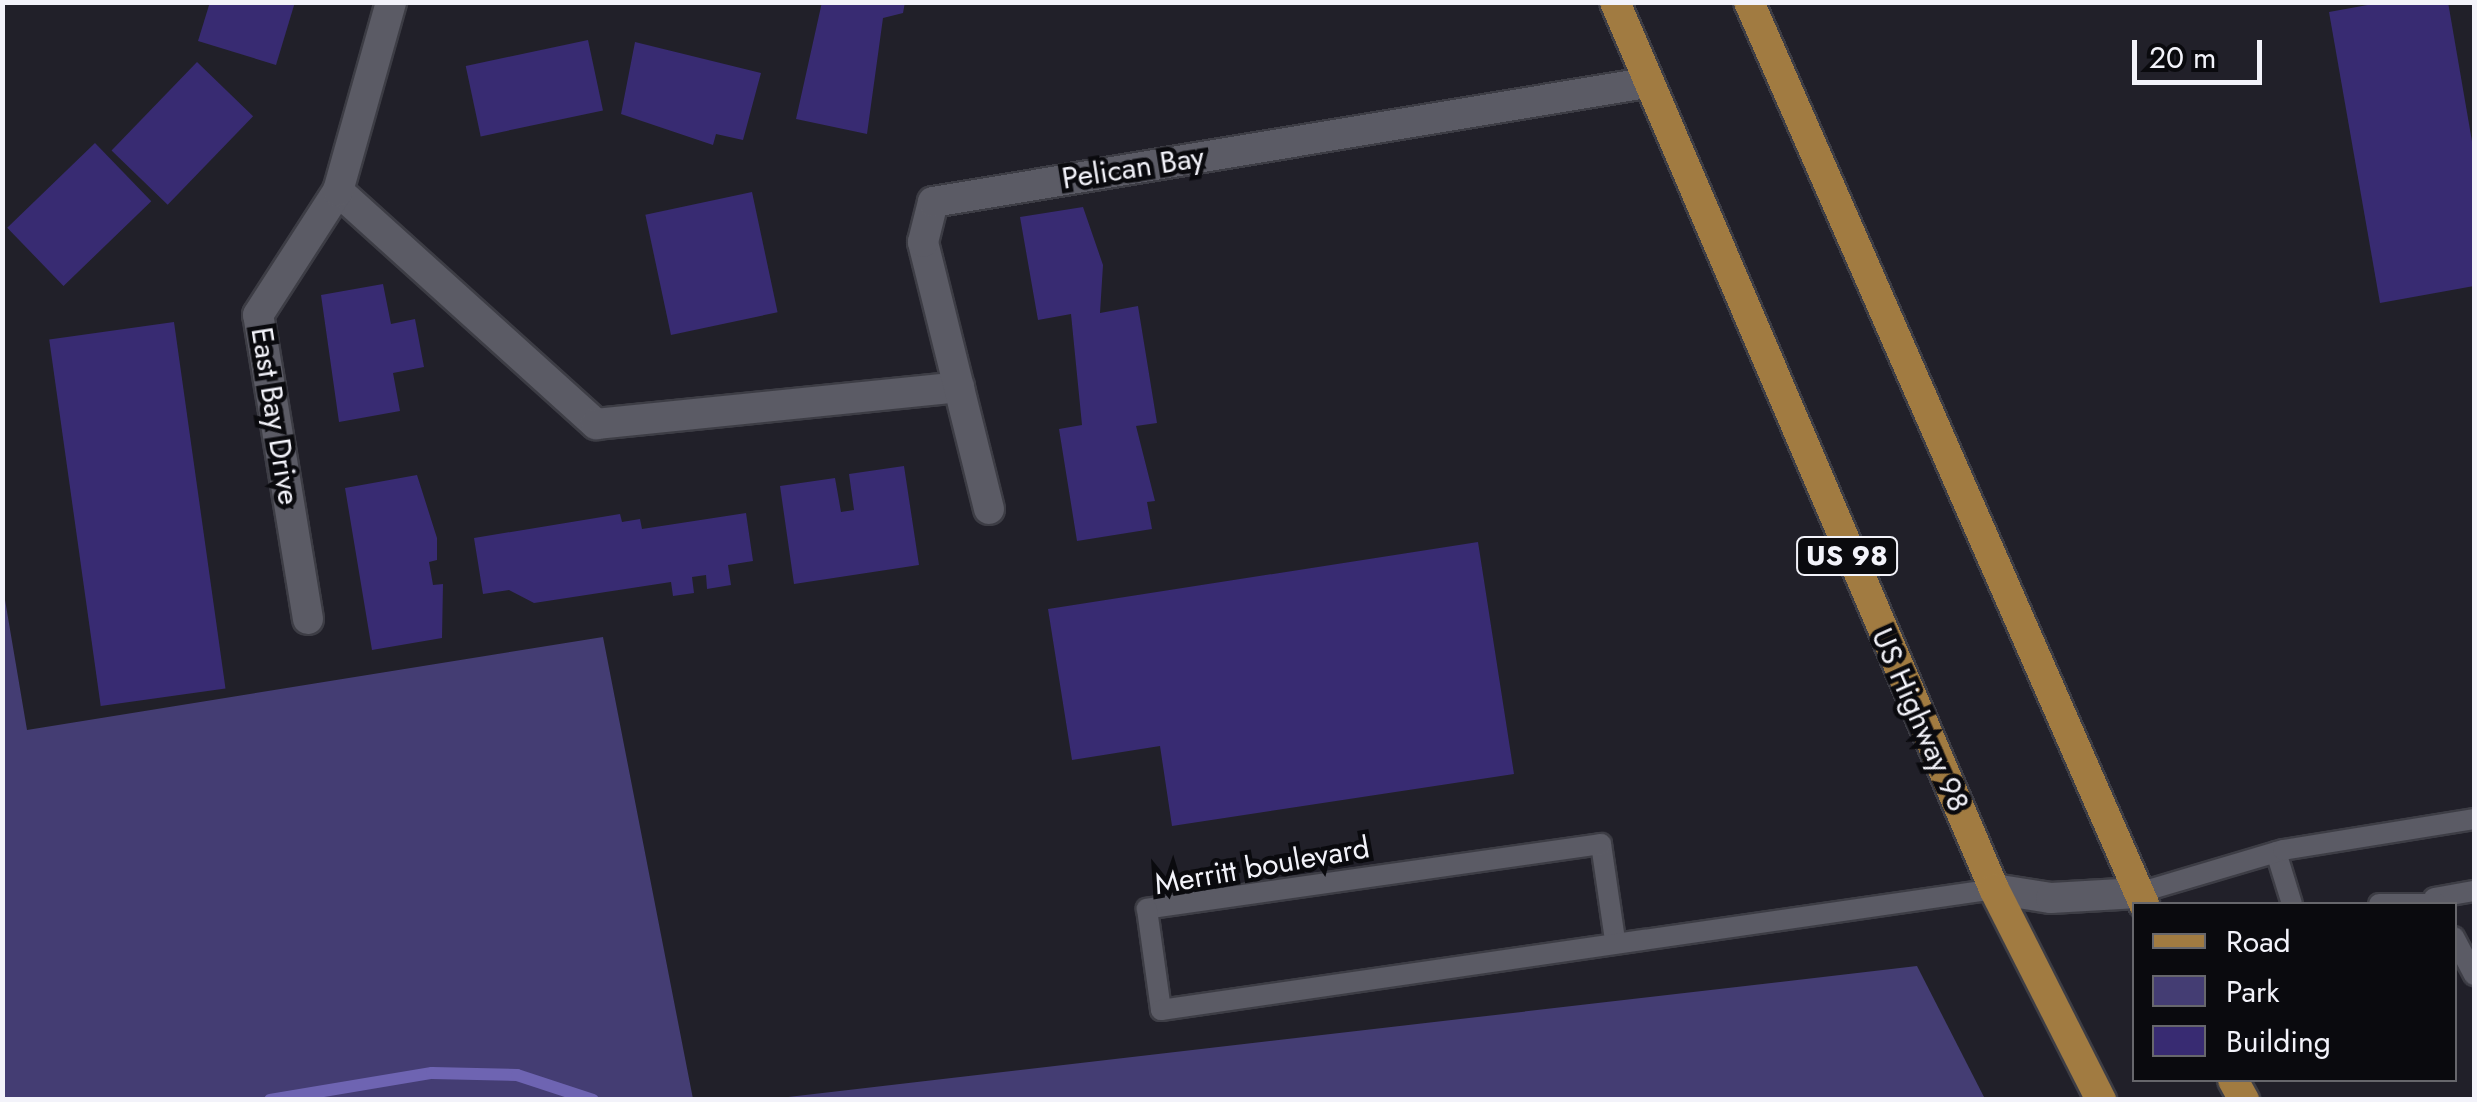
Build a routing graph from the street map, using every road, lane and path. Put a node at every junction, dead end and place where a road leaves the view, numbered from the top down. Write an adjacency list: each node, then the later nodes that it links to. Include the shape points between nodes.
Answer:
1 (391, 2): 5 (street, East Bay Drive)
2 (1615, 2): 4 (main road, US Highway 98 / US 98)
3 (1756, 5): 13 (main road)
4 (1646, 83): 6 (street, Pelican Bay, via 934,202 924,242); 11 (main road, US Highway 98 / US 98)
5 (338, 191): 6 (street, via 596,424 614,430); 8 (street, East Bay Drive, via 258,316)
6 (959, 387): 7 (street, Pelican Bay)
7 (989, 509)
8 (308, 620)
9 (2474, 818): 10 (lane)
10 (2276, 852): 13 (lane); 14 (lane)
11 (1994, 889): 13 (street, via 2051,898); 16 (lane, Merritt boulevard); 19 (main road, US Highway 98 / US 98)
12 (2474, 890): 15 (lane)
13 (2141, 899)
14 (2291, 902)
15 (2436, 902)
16 (1615, 940): 16 (lane, Merritt boulevard, via 1161,1010 1147,909 1601,844)
17 (2457, 943): 18 (lane)
18 (2474, 975)
19 (2101, 1100)

